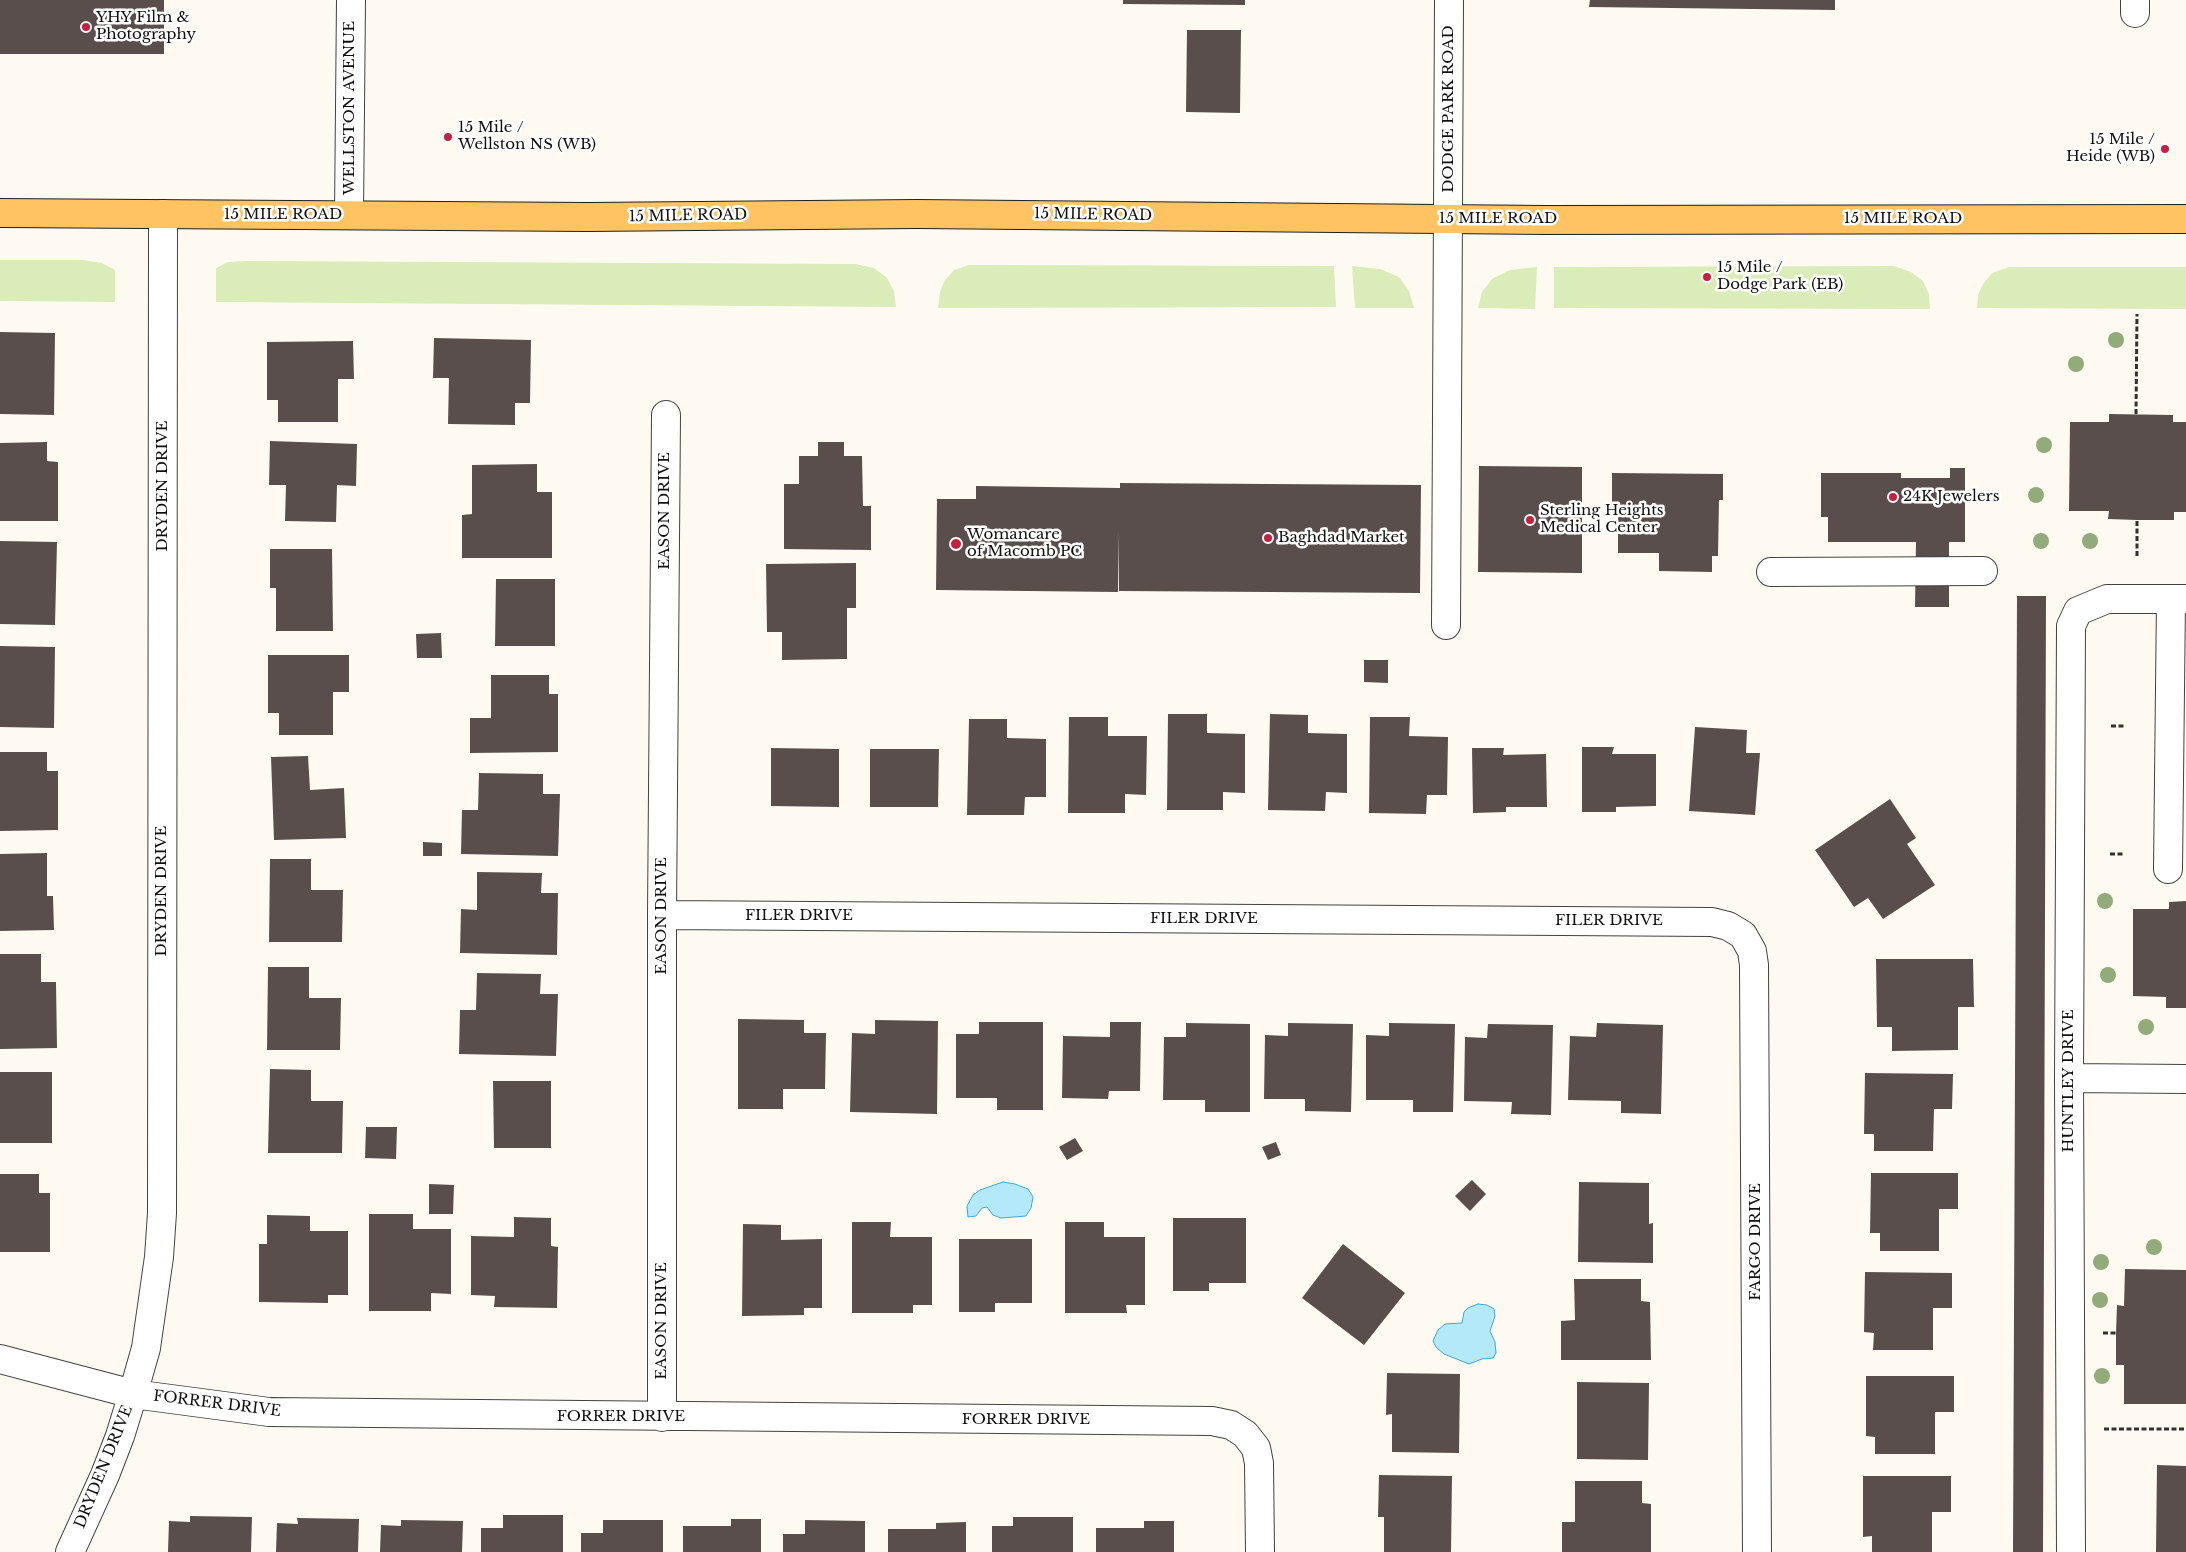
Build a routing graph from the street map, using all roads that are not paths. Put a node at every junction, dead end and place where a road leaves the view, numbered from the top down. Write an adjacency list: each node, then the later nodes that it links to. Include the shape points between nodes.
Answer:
1 (350, 0): 5 (street, WELLSTON AVENUE)
2 (1450, 0): 6 (street, DODGE PARK ROAD)
3 (0, 213): 4 (main road, 15 MILE ROAD)
4 (163, 214): 5 (main road, 15 MILE ROAD); 19 (street, DRYDEN DRIVE, via 162,1213 153,1307)
5 (349, 215): 6 (main road, 15 MILE ROAD, via 588,218 917,214)
6 (1448, 219): 7 (main road, 15 MILE ROAD); 12 (street, DODGE PARK ROAD)
7 (2186, 219)
8 (666, 415): 14 (street, EASON DRIVE)
9 (1771, 572): 10 (street)
10 (1983, 572)
11 (2178, 599): 13 (street); 16 (street, HUNTLEY DRIVE, via 2107,599 2078,611 2071,626)
12 (1446, 625)
13 (2168, 869)
14 (662, 915): 15 (street, FILER DRIVE, via 1712,922); 20 (street, EASON DRIVE)
15 (1743, 935): 23 (street, FARGO DRIVE, via 1752,951 1754,965)
16 (2069, 1078): 17 (street); 24 (street, HUNTLEY DRIVE)
17 (2186, 1080)
18 (0, 1360): 19 (street, FORRER DRIVE)
19 (133, 1394): 20 (street, FORRER DRIVE, via 269,1412); 21 (street, DRYDEN DRIVE, via 105,1475)
20 (662, 1417): 22 (street, FORRER DRIVE, via 1212,1421 1231,1425 1245,1434 1256,1448)
21 (70, 1552)
22 (1260, 1552)
23 (1757, 1552)
24 (2071, 1552)

